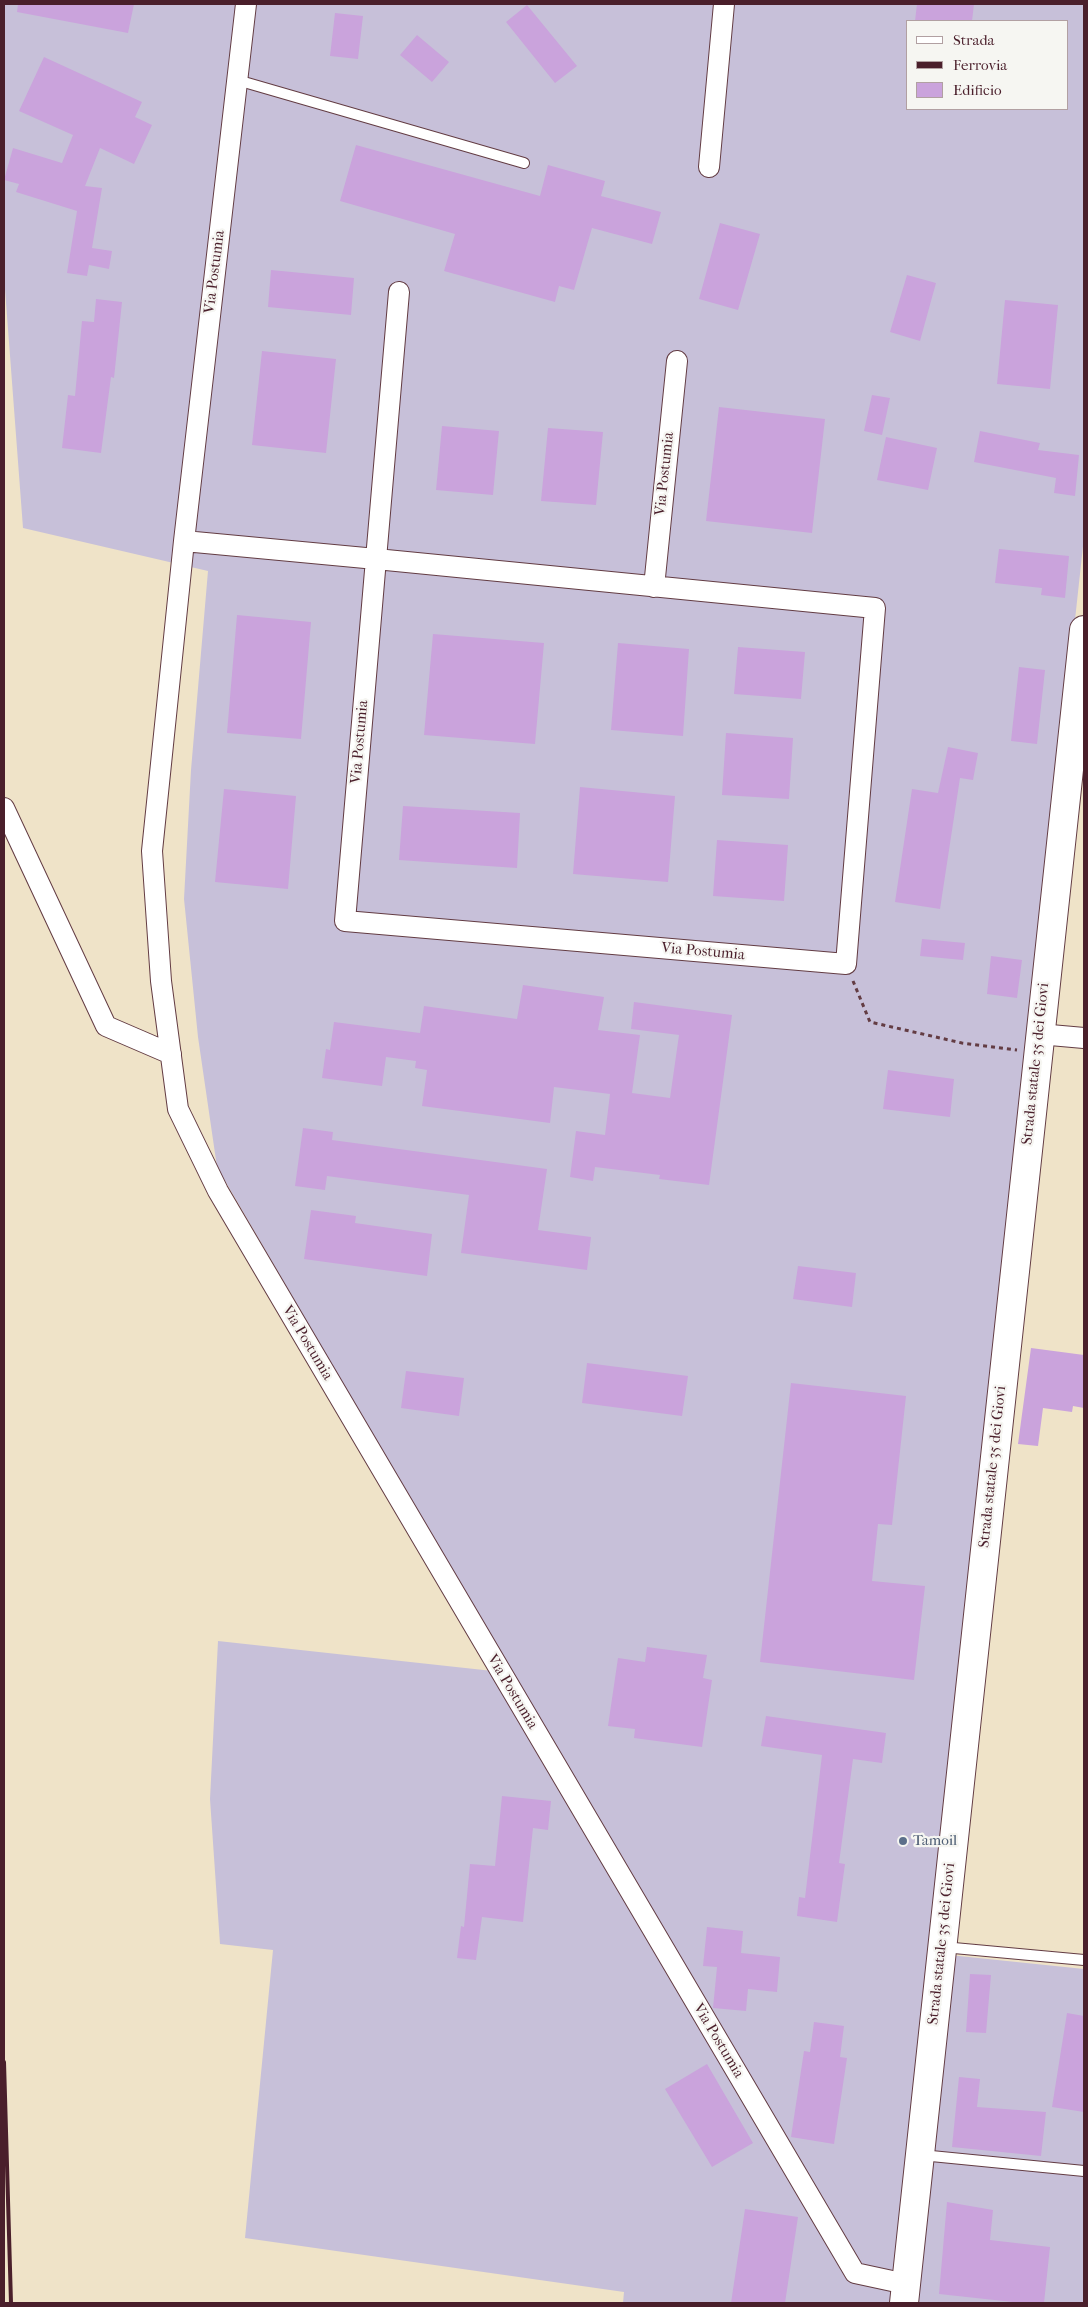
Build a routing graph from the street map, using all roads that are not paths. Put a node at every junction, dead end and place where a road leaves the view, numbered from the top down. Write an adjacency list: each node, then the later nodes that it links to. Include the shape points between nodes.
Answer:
1 (246, 4): 3 (street, Via Postumia)
2 (724, 4): 5 (street)
3 (237, 80): 4 (lane); 8 (street, Via Postumia)
4 (524, 164)
5 (709, 166)
6 (399, 292): 9 (street, Via Postumia)
7 (677, 361): 10 (street, Via Postumia)
8 (184, 541): 9 (street); 15 (street, Via Postumia, via 152,851 161,980)
9 (376, 559): 10 (street); 10 (street, Via Postumia, via 344,921 846,964 875,608)
10 (654, 587)
11 (1084, 630): 13 (main road, Strada statale 35 dei Giovi)
12 (4, 808): 15 (street, via 106,1026)
13 (1039, 1034): 14 (street); 16 (main road, Strada statale 35 dei Giovi)
14 (1084, 1038)
15 (171, 1054): 20 (street, Via Postumia, via 178,1108 218,1191 855,2273)
16 (942, 1947): 17 (lane); 18 (main road, Strada statale 35 dei Giovi)
17 (1084, 1960)
18 (920, 2155): 19 (lane); 20 (main road, Strada statale 35 dei Giovi)
19 (1084, 2171)
20 (905, 2293)

